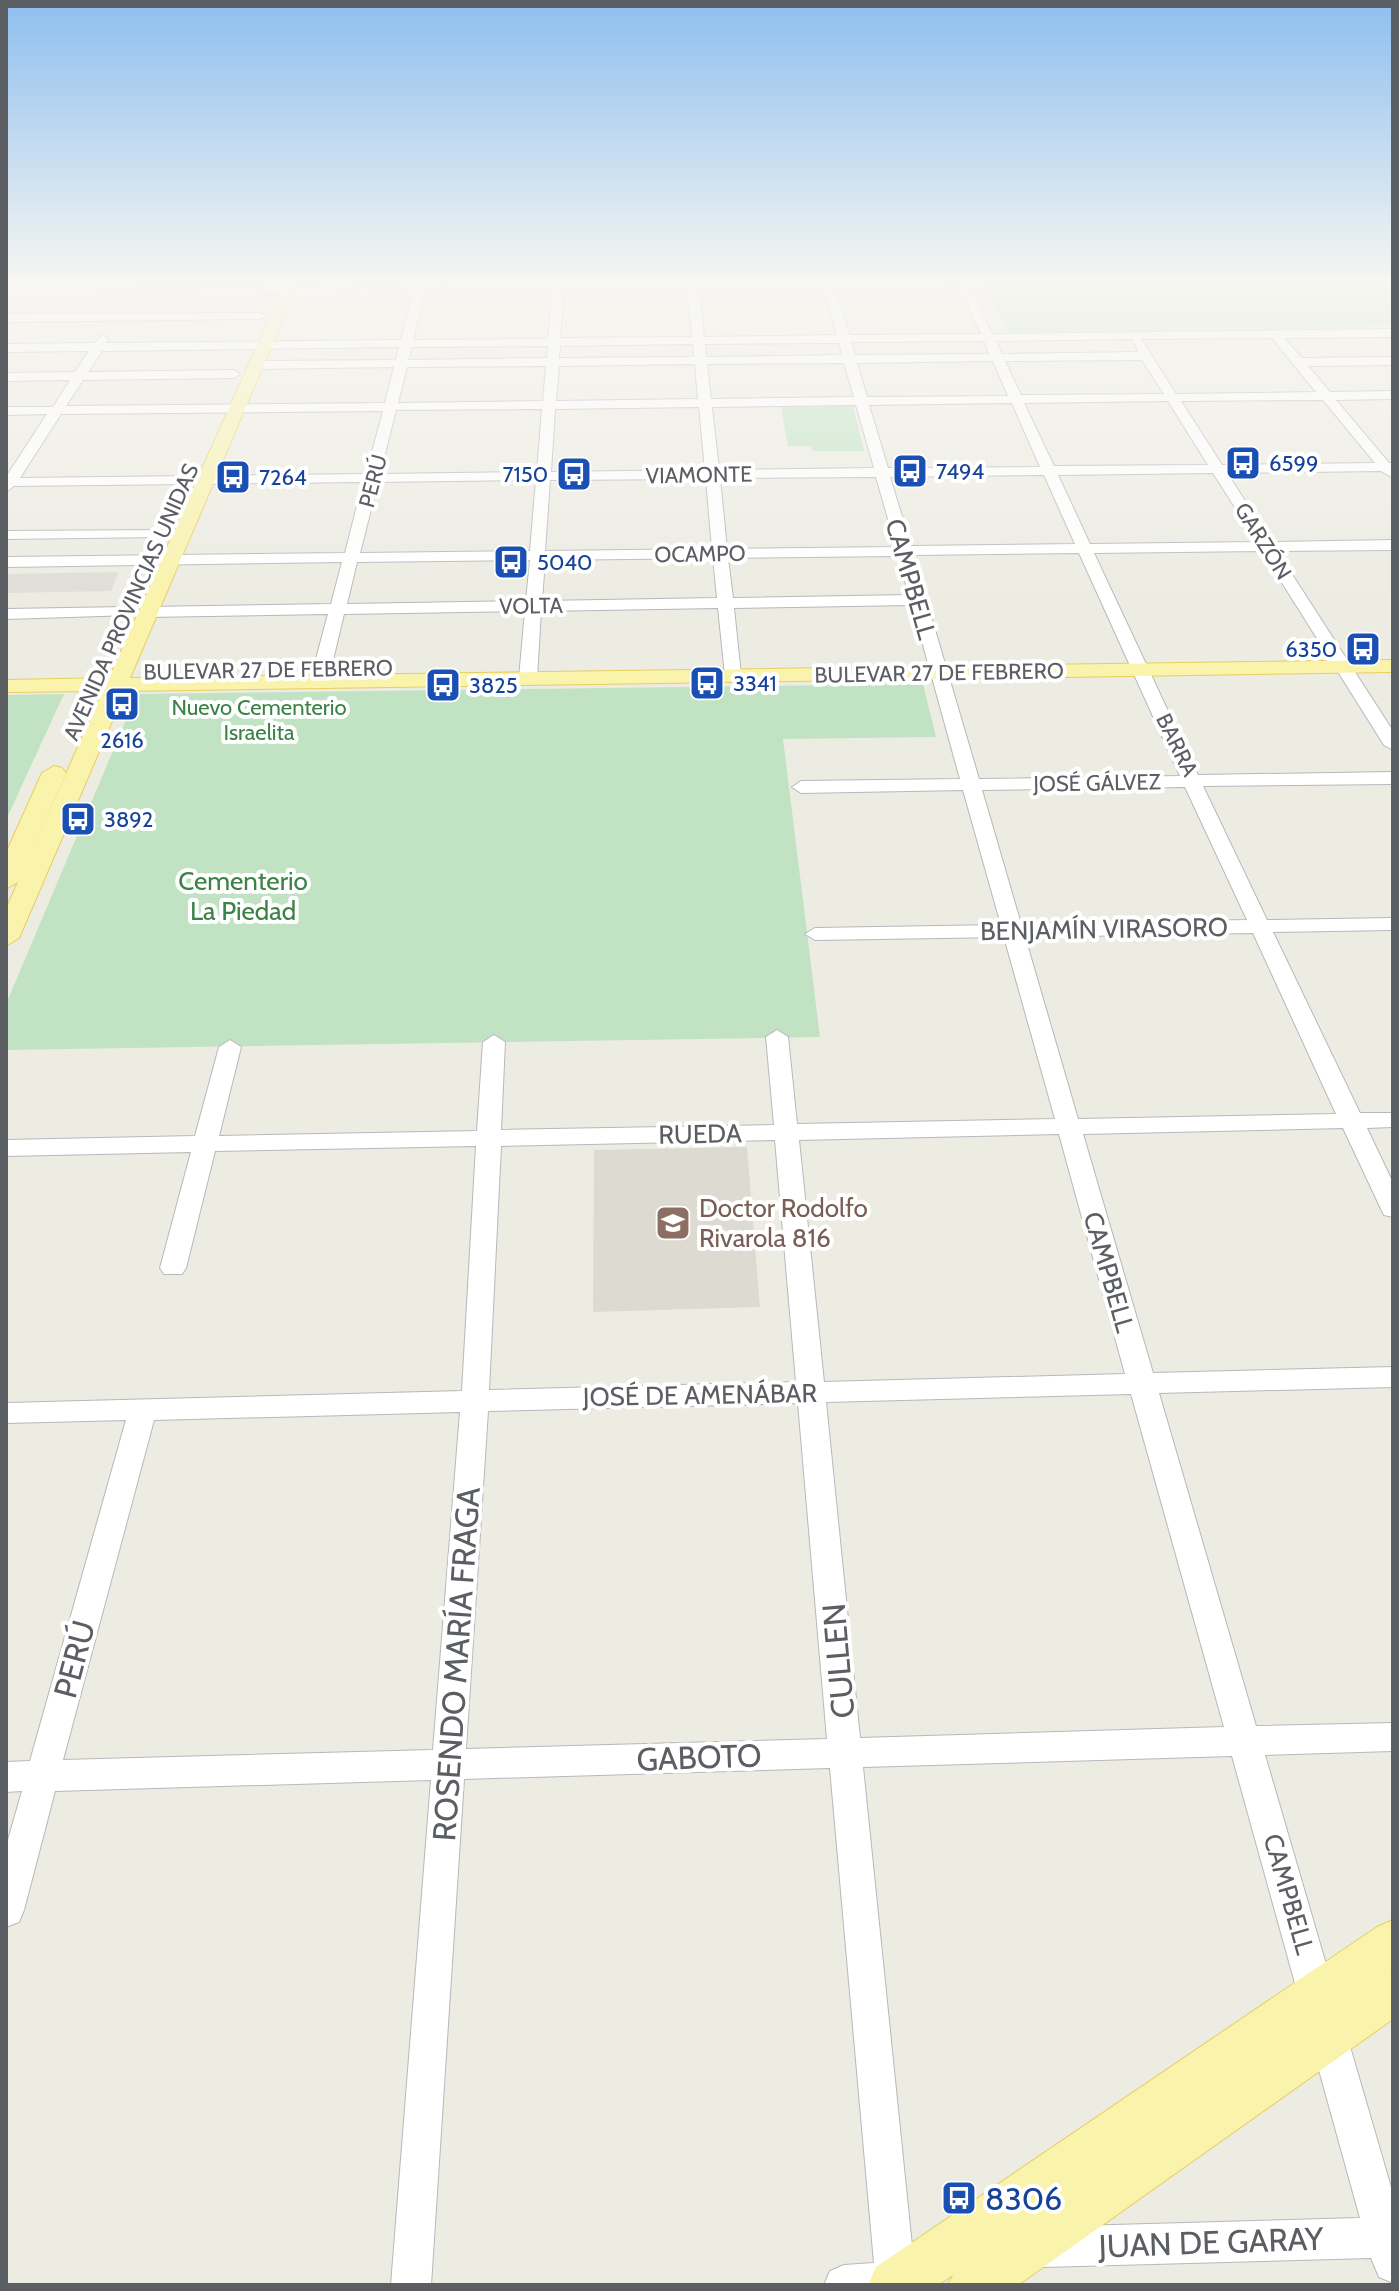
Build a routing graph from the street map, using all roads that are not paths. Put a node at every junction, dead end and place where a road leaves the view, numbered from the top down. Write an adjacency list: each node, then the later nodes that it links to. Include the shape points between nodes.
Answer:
1 (72, 387): 21 (street)
2 (228, 387): 20 (main road, AVENIDA PROVINCIAS UNIDAS)
3 (246, 387): 19 (main road, AVENIDA PROVINCIAS UNIDAS)
4 (397, 387): 18 (street, PERÚ)
5 (551, 387): 17 (street)
6 (702, 387): 16 (street)
7 (857, 387): 15 (street, CAMPBELL)
8 (1010, 387): 14 (street, BARRA)
9 (1165, 387): 13 (street, GARZÓN)
10 (1319, 387): 12 (street)
11 (1393, 395): 12 (street)
12 (1326, 396): 13 (street); 25 (street)
13 (1172, 398): 14 (street); 24 (street, GARZÓN)
14 (1016, 400): 15 (street); 26 (street, BARRA)
15 (861, 402): 16 (street); 27 (street, CAMPBELL)
16 (703, 403): 17 (street); 28 (street)
17 (549, 405): 18 (street); 30 (street)
18 (393, 407): 19 (street); 31 (street, PERÚ)
19 (236, 408): 20 (street); 29 (main road, AVENIDA PROVINCIAS UNIDAS)
20 (218, 409): 21 (street); 23 (main road, AVENIDA PROVINCIAS UNIDAS)
21 (56, 410): 22 (street); 32 (street)
22 (6, 411)
23 (205, 437)
24 (1217, 469): 25 (street, VIAMONTE); 26 (street, VIAMONTE); 36 (street, GARZÓN)
25 (1390, 470)
26 (1049, 471): 27 (street, VIAMONTE); 37 (street, BARRA)
27 (881, 473): 28 (street, VIAMONTE); 38 (street, CAMPBELL)
28 (711, 474): 30 (street, VIAMONTE); 39 (street)
29 (194, 476): 31 (street, VIAMONTE); 32 (street, VIAMONTE); 33 (main road, AVENIDA PROVINCIAS UNIDAS); 42 (main road, AVENIDA PROVINCIAS UNIDAS)
30 (544, 476): 31 (street, VIAMONTE); 40 (street)
31 (374, 478): 41 (street, PERÚ)
32 (7, 484)
33 (162, 533): 34 (street); 42 (main road, AVENIDA PROVINCIAS UNIDAS)
34 (6, 535)
35 (1393, 545): 36 (street, OCAMPO)
36 (1266, 546): 37 (street, OCAMPO); 51 (street, GARZÓN)
37 (1084, 549): 38 (street, OCAMPO); 52 (street, BARRA)
38 (903, 551): 39 (street, OCAMPO); 44 (street, CAMPBELL)
39 (720, 554): 40 (street, OCAMPO); 45 (street)
40 (537, 556): 41 (street, OCAMPO); 46 (street)
41 (352, 558): 42 (street, OCAMPO); 47 (street, PERÚ)
42 (160, 560): 43 (street, OCAMPO); 48 (main road, AVENIDA PROVINCIAS UNIDAS)
43 (6, 562)
44 (917, 600): 45 (street, VOLTA); 53 (street, CAMPBELL)
45 (725, 603): 46 (street, VOLTA); 55 (street)
46 (533, 606): 47 (street, VOLTA); 56 (street)
47 (339, 609): 48 (street, VOLTA); 58 (street, PERÚ)
48 (137, 612): 49 (street, VOLTA); 59 (main road, AVENIDA PROVINCIAS UNIDAS)
49 (6, 614)
50 (1393, 655): 51 (main road, BULEVAR 27 DE FEBRERO)
51 (1339, 661): 52 (main road, BULEVAR 27 DE FEBRERO); 54 (main road, BULEVAR 27 DE FEBRERO); 61 (street, GARZÓN)
52 (1137, 664): 53 (main road, BULEVAR 27 DE FEBRERO); 63 (street, BARRA)
53 (935, 666): 55 (main road, BULEVAR 27 DE FEBRERO); 64 (street, CAMPBELL)
54 (1393, 666)
55 (732, 669): 56 (main road, BULEVAR 27 DE FEBRERO)
56 (528, 672): 58 (main road, BULEVAR 27 DE FEBRERO)
57 (6, 673): 59 (main road, BULEVAR 27 DE FEBRERO)
58 (321, 675): 59 (main road, BULEVAR 27 DE FEBRERO)
59 (107, 678): 60 (main road, BULEVAR 27 DE FEBRERO); 66 (main road, AVENIDA PROVINCIAS UNIDAS); 71 (main road, AVENIDA PROVINCIAS UNIDAS)
60 (6, 686)
61 (1393, 745)
62 (1393, 778): 63 (street, JOSÉ GÁLVEZ)
63 (1195, 781): 64 (street, JOSÉ GÁLVEZ); 68 (street, BARRA)
64 (969, 785): 65 (street, JOSÉ GÁLVEZ); 69 (street, CAMPBELL)
65 (801, 787)
66 (6, 881)
67 (1393, 924): 68 (street, BENJAMÍN VIRASORO)
68 (1262, 926): 69 (street, BENJAMÍN VIRASORO); 76 (street, BARRA)
69 (1011, 931): 70 (street, BENJAMÍN VIRASORO); 77 (street, CAMPBELL)
70 (815, 934)
71 (6, 938)
72 (777, 1037): 78 (street, CULLEN)
73 (494, 1042): 79 (street, ROSENDO MARÍA FRAGA)
74 (230, 1047): 80 (street)
75 (1393, 1120): 76 (street, RUEDA)
76 (1352, 1121): 77 (street, RUEDA); 82 (street, BARRA)
77 (1067, 1127): 78 (street, RUEDA); 85 (street, CAMPBELL)
78 (789, 1132): 79 (street, RUEDA); 86 (street, CULLEN)
79 (488, 1139): 80 (street, RUEDA); 87 (street, ROSENDO MARÍA FRAGA)
80 (204, 1144): 81 (street, RUEDA); 83 (street)
81 (6, 1148)
82 (1393, 1209)
83 (173, 1268)
84 (1393, 1377): 85 (street, JOSÉ DE AMENÁBAR)
85 (1141, 1384): 86 (street, JOSÉ DE AMENÁBAR); 91 (street, CAMPBELL)
86 (812, 1392): 87 (street, JOSÉ DE AMENÁBAR); 92 (street, CULLEN)
87 (475, 1401): 88 (street, JOSÉ DE AMENÁBAR); 93 (street, ROSENDO MARÍA FRAGA)
88 (143, 1409): 89 (street, JOSÉ DE AMENÁBAR); 94 (street, PERÚ)
89 (6, 1413)
90 (1393, 1737): 91 (street, GABOTO)
91 (1244, 1741): 92 (street, GABOTO); 99 (street, CAMPBELL)
92 (846, 1753): 93 (street, GABOTO); 102 (street, CULLEN)
93 (449, 1764): 94 (street, GABOTO); 103 (street, ROSENDO MARÍA FRAGA)
94 (43, 1776): 95 (street, GABOTO); 96 (street, PERÚ)
95 (6, 1777)
96 (6, 1910)
97 (1393, 1942): 99 (main road)
98 (1393, 1992): 99 (main road)
99 (1324, 2015): 100 (street, CAMPBELL); 101 (main road); 102 (main road)
100 (1391, 2246): 101 (street, JUAN DE GARAY)
101 (1028, 2247): 105 (main road)
102 (895, 2284): 104 (street)
103 (411, 2285)
104 (844, 2285)
105 (974, 2285)

